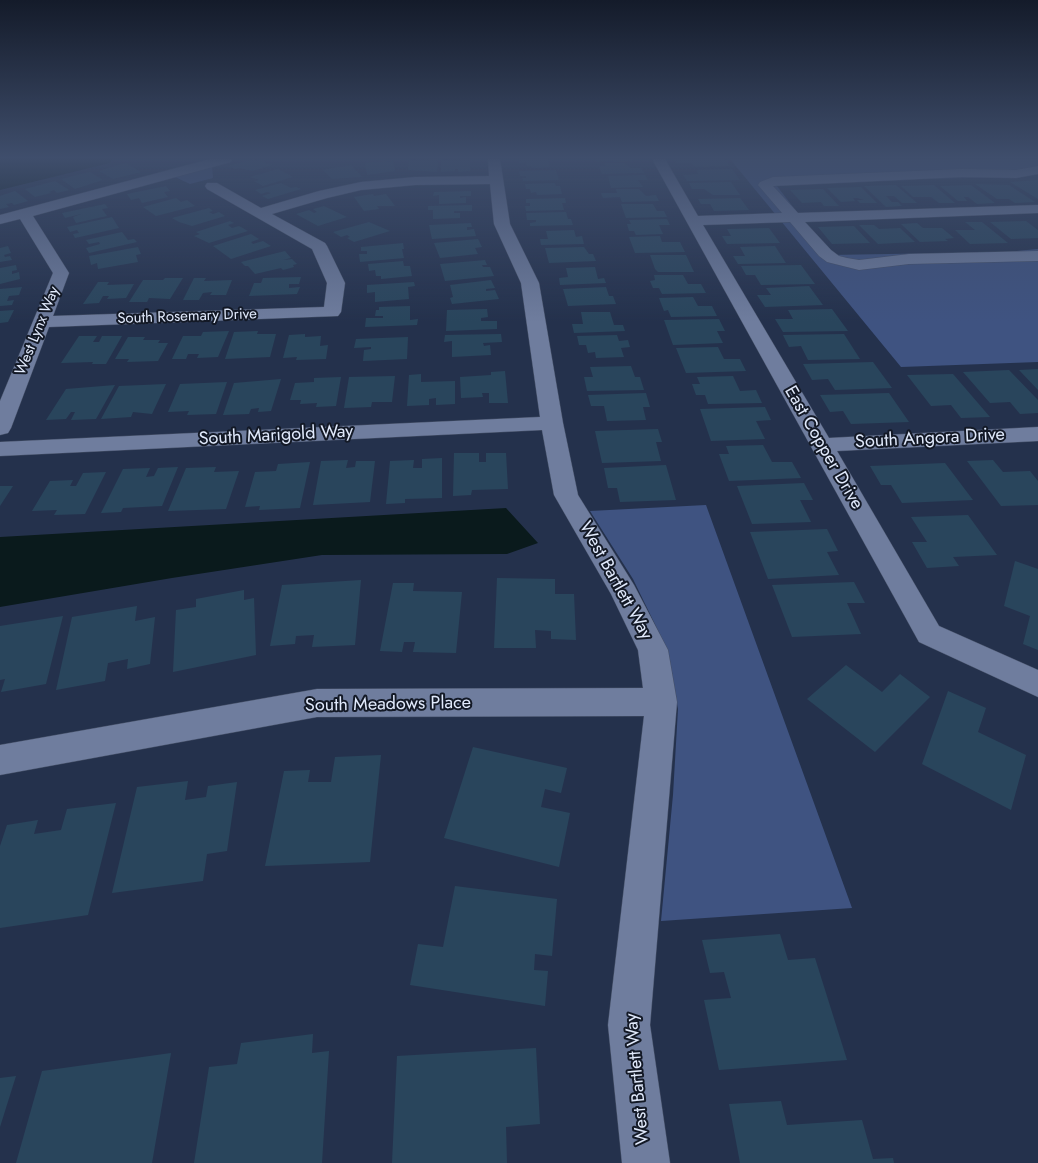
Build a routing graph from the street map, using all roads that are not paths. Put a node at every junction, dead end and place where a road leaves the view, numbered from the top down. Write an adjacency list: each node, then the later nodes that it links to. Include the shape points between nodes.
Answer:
1 (24, 213): 8 (street); 11 (street, West Lynx Way, via 61,273)
2 (260, 213): 11 (street, South Rosemary Drive, via 319,246 336,283 332,312)
3 (501, 213): 12 (street, West Bartlett Way, via 502,224 530,283)
4 (688, 213): 9 (street, East Copper Drive)
5 (790, 213): 7 (street)
6 (922, 213): 7 (street)
7 (794, 218): 9 (street); 10 (street, via 825,253 845,263 859,265 909,259)
8 (0, 220)
9 (692, 221): 15 (street, East Copper Drive)
10 (1038, 256)
11 (42, 322): 13 (street, West Lynx Way)
12 (552, 423): 16 (street, South Marigold Way); 18 (street, West Bartlett Way, via 566,495 624,592 653,650)
13 (0, 428)
14 (1038, 434): 15 (street, South Angora Drive)
15 (822, 445): 17 (street, East Copper Drive, via 930,634)
16 (0, 449)
17 (1038, 684)
18 (661, 702): 19 (street, South Meadows Place, via 317,703); 20 (street, West Bartlett Way, via 629,1025)
19 (0, 760)
20 (646, 1163)

